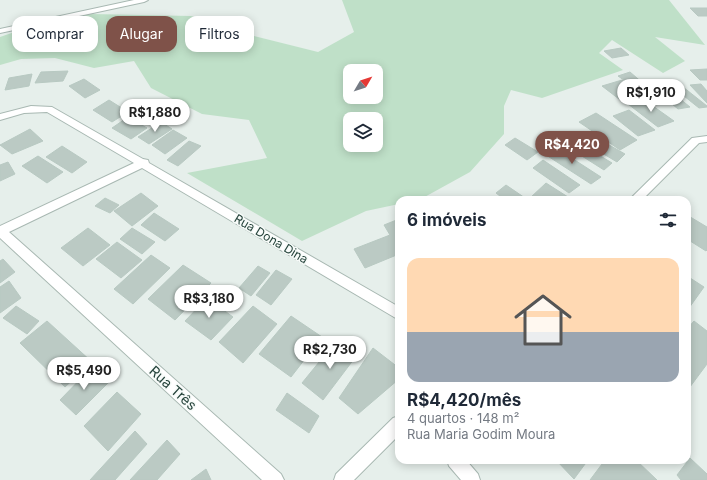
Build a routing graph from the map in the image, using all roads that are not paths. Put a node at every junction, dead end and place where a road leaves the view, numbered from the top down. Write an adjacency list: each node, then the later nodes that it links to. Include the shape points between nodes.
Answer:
1 (144, 0): 2 (street)
2 (0, 31)
3 (0, 117): 5 (street, Rua Dona Dina, via 37,107 50,109)
4 (707, 139): 6 (street, via 696,140)
5 (144, 164): 7 (street); 8 (street, Rua Dona Dina)
6 (639, 196)
7 (0, 231): 11 (street, Rua Três)
8 (395, 312)
9 (395, 428): 12 (street)
10 (458, 464): 13 (street)
11 (275, 480)
12 (342, 480)
13 (472, 480)

